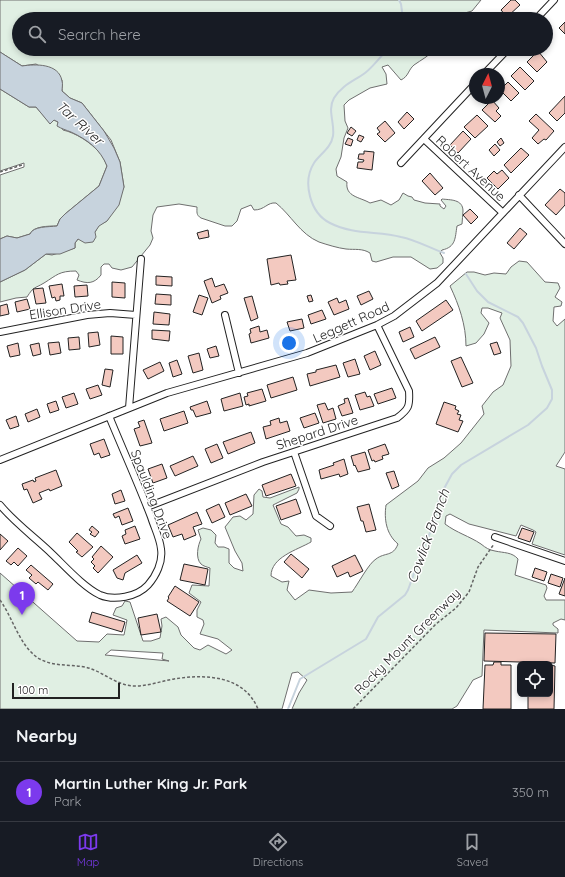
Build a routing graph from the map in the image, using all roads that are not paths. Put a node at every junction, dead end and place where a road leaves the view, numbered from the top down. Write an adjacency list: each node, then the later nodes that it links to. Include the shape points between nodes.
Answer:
1 (554, 0): 2 (street)
2 (543, 12)
3 (501, 56): 4 (street)
4 (490, 68)
5 (469, 90): 6 (street)
6 (424, 139): 8 (street); 10 (street, Robert Avenue)
7 (565, 147): 9 (street, Leggett Road)
8 (401, 163)
9 (520, 195): 10 (street, Leggett Road); 11 (street)
10 (503, 213): 15 (street, Leggett Road, via 437,283)
11 (565, 244)
12 (141, 259): 13 (street)
13 (136, 314): 16 (street, Ellison Drive, via 87,315); 18 (street)
14 (225, 315): 17 (street)
15 (378, 325): 17 (street, Leggett Road, via 307,353); 20 (street, Shepard Drive, via 409,391 410,403 405,412 397,418)
16 (0, 332)
17 (239, 373): 18 (street, Leggett Road, via 167,393)
18 (129, 408): 19 (street, Leggett Road)
19 (109, 416): 21 (street, Leggett Road); 23 (street, Spaulding Drive)
20 (294, 452): 23 (street, Shepard Drive); 24 (street, via 316,516)
21 (0, 460)
22 (0, 505): 23 (street, Spaulding Drive, via 77,578 100,595 113,598 136,594 154,579 158,569 162,549)
23 (147, 507)
24 (330, 526)
25 (495, 540): 26 (street)
26 (565, 561)

